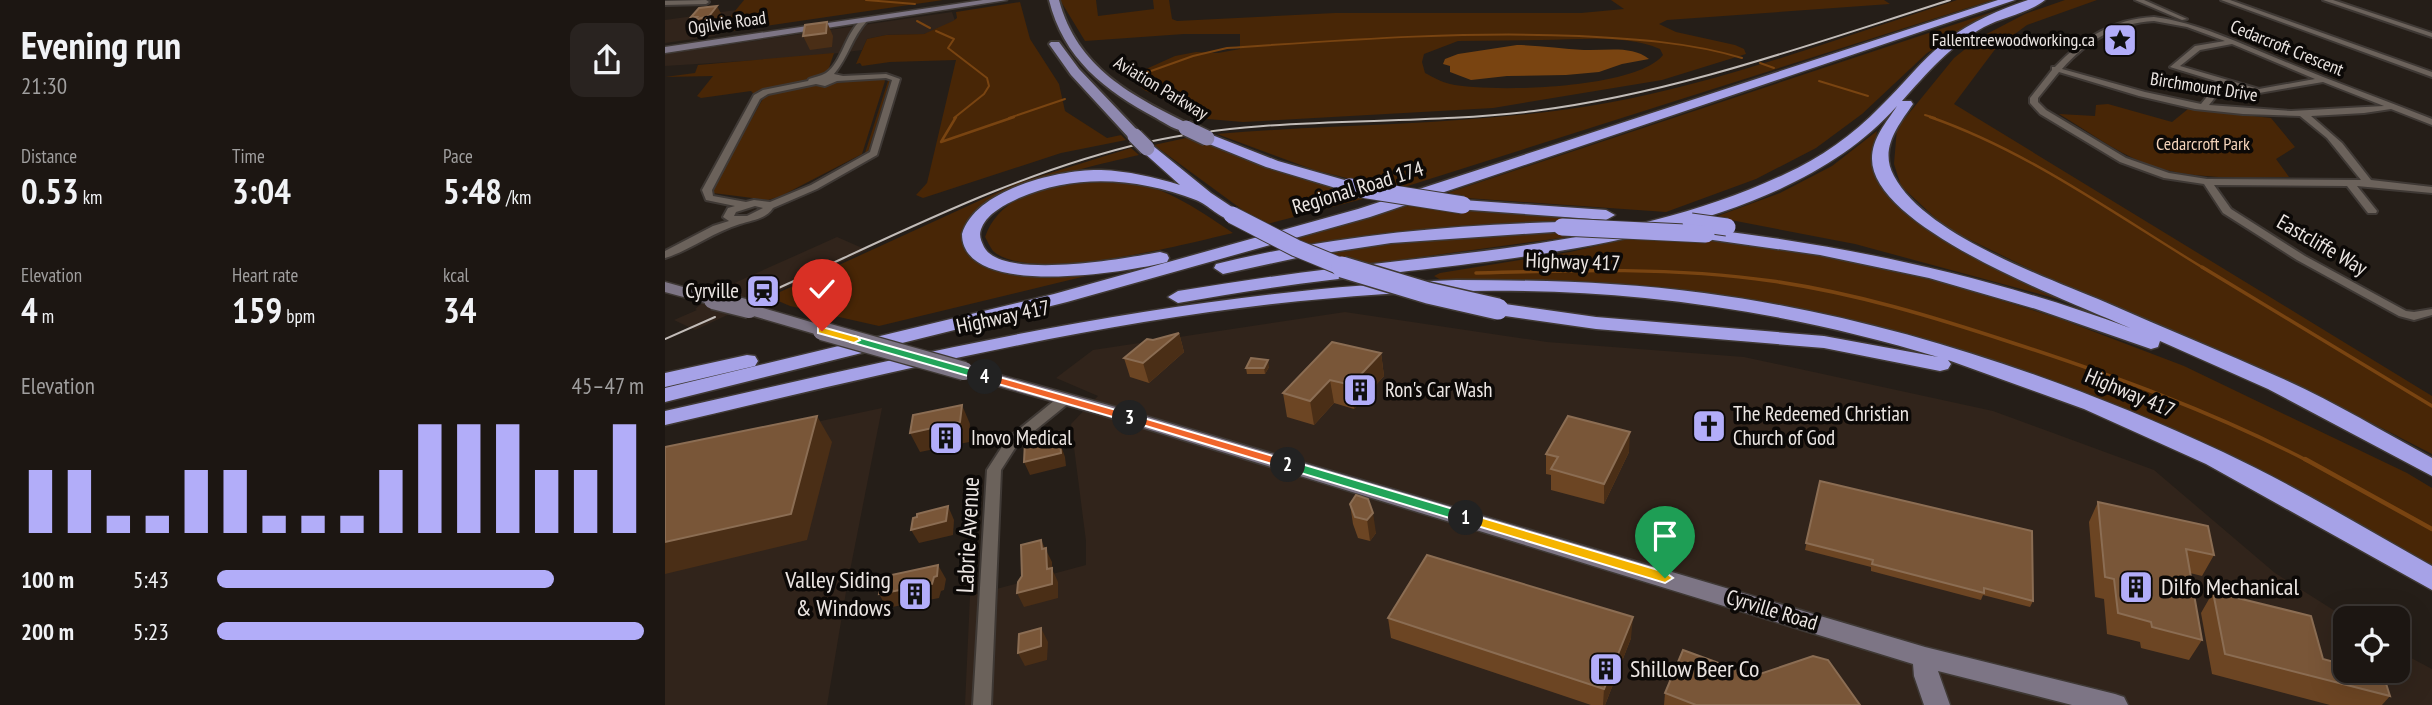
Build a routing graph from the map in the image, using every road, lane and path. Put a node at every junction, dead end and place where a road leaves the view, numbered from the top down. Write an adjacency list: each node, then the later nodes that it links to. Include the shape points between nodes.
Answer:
1 (979, 0): 14 (main road, Ogilvie Road)
2 (1002, 0): 12 (main road, Ogilvie Road)
3 (2009, 0): 27 (highway, Regional Road 174)
4 (2039, 0): 15 (highway)
5 (2138, 0): 13 (street, via 2183,18)
6 (2224, 0): 20 (street)
7 (2326, 0): 16 (street)
8 (706, 1): 9 (street); 11 (street)
9 (665, 3)
10 (1049, 6): 29 (main road, Aviation Parkway, bridge, via 1080,57 1114,85); 30 (main road, Aviation Parkway, via 1070,65)
11 (696, 15)
12 (863, 21): 14 (main road, Ogilvie Road); 21 (street, via 849,60)
13 (2182, 24): 17 (street, Cedarcroft Crescent); 19 (street, Cedarcroft Crescent, via 2129,21 2093,36)
14 (796, 29): 18 (main road, Ogilvie Road)
15 (1969, 30): 48 (highway, via 1943,49 1872,124 1833,153 1781,182 1698,214 1524,253 1177,297 950,347); 53 (highway, via 1926,77 1882,141 1880,160 1885,175 1911,209 1972,250 2276,384)
16 (2432, 35)
17 (2230, 43): 22 (street, Cedarcroft Crescent); 23 (street, via 2198,48 2174,67)
18 (665, 48)
19 (2055, 69): 24 (street, Birchmount Drive); 31 (street, Cedarcroft Crescent, via 2034,98 2043,111 2142,169)
20 (2432, 75)
21 (835, 76): 36 (street, via 757,97 707,190 709,198); 37 (street, via 896,79 874,153)
22 (2324, 80): 23 (street, via 2259,91); 25 (street, Cedarcroft Crescent)
23 (2224, 82): 24 (street)
24 (2203, 107): 26 (street, Birchmount Drive)
25 (2392, 107): 26 (street, Birchmount Drive); 28 (street, Cedarcroft Crescent)
26 (2302, 113): 33 (street, via 2343,147)
27 (1651, 118): 42 (highway); 49 (highway, Regional Road 174, via 1243,248)
28 (2432, 122)
29 (1207, 138): 44 (highway, bridge, via 1282,168 1349,187 1463,205 1727,227 1901,262)
30 (1141, 142): 35 (highway)
31 (2207, 182): 32 (street, Cedarcroft Crescent); 46 (street, Eastcliffe Way, via 2227,211 2301,258 2403,314)
32 (2350, 183): 33 (street, Cedarcroft Crescent); 38 (street)
33 (2368, 183): 34 (street, Cedarcroft Crescent)
34 (2432, 190)
35 (1205, 197): 42 (highway, via 1131,176 1065,177 998,203 975,224 971,240 979,254 994,262 1052,271 1124,265); 55 (highway, bridge, via 1277,242 1329,264 1398,286 1498,309 1605,324 1815,341 1945,365 2076,408)
36 (745, 205): 37 (street); 39 (street)
37 (769, 206): 40 (street, via 759,216)
38 (2372, 211)
39 (728, 217): 40 (street); 41 (street)
40 (743, 220): 43 (street)
41 (665, 248)
42 (1204, 248): 47 (highway, via 1010,301)
43 (665, 255)
44 (1980, 285): 49 (highway, Highway 417, bridge, via 1826,251 1706,234 1562,228 1416,235 1247,262 798,369); 54 (highway, Highway 417, via 2217,370)
45 (665, 287): 51 (main road, Cyrville Road, bridge)
46 (2432, 312)
47 (665, 380)
48 (816, 384): 52 (highway, Highway 417); 55 (highway, Highway 417, via 1103,323 1281,298 1380,289 1499,286 1646,292 1783,312 1961,357 2147,428)
49 (710, 385): 50 (highway, Highway 417)
50 (665, 394)
51 (1065, 399): 57 (main road, Cyrville Road); 58 (street, Labrie Avenue, via 1012,442 994,470)
52 (665, 418)
53 (2432, 468)
54 (2432, 477)
55 (2329, 518): 56 (highway, Highway 417)
56 (2432, 579)
57 (1925, 657): 59 (main road, via 1926,676); 60 (main road, Cyrville Road)
58 (982, 705)
59 (1937, 705)
60 (2115, 705)

